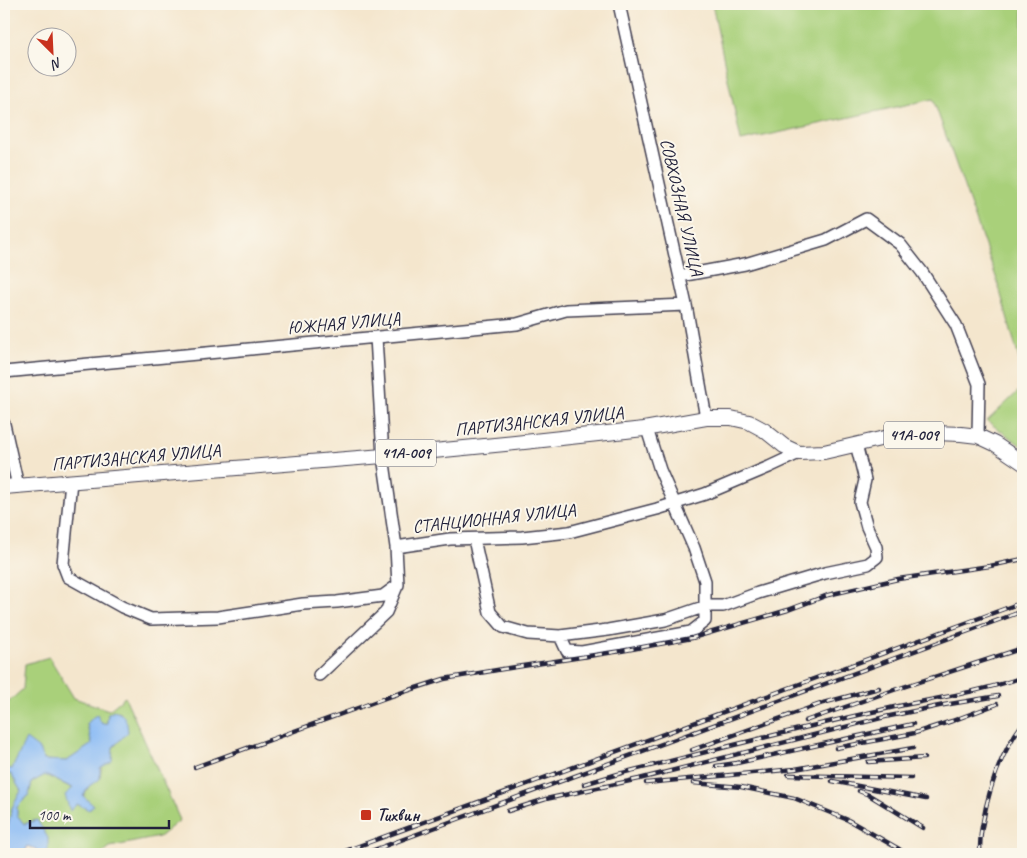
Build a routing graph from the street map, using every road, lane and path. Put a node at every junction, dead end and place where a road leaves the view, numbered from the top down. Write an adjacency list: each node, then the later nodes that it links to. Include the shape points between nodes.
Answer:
1 (619, 4): 2 (street, СОВХОЗНАЯ УЛИЦА)
2 (680, 276): 3 (street, СОВХОЗНАЯ УЛИЦА); 9 (street, via 745,264 826,240 866,219 900,244 956,325 979,384)
3 (686, 305): 4 (street, ЮЖНАЯ УЛИЦА, via 566,310 516,324); 6 (street, СОВХОЗНАЯ УЛИЦА)
4 (376, 337): 5 (street, ЮЖНАЯ УЛИЦА); 12 (street)
5 (4, 372)
6 (706, 418): 8 (main road, ПАРТИЗАНСКАЯ УЛИЦА / 41А-009); 11 (main road, ПАРТИЗАНСКАЯ УЛИЦА / 41А-009, via 748,422)
7 (4, 424): 15 (street)
8 (647, 429): 12 (main road, ПАРТИЗАНСКАЯ УЛИЦА / 41А-009); 16 (street)
9 (978, 436): 10 (main road, СТАНЦИОННАЯ УЛИЦА / 41А-009, via 934,433 893,436); 13 (main road, СТАНЦИОННАЯ УЛИЦА / 41А-009)
10 (856, 444): 11 (main road, СТАНЦИОННАЯ УЛИЦА / 41А-009, via 824,452); 20 (street, via 865,480 860,502 877,557 868,564 825,572 723,606)
11 (798, 453): 16 (street, СТАНЦИОННАЯ УЛИЦА, via 705,494)
12 (383, 456): 14 (main road, ПАРТИЗАНСКАЯ УЛИЦА / 41А-009); 18 (street)
13 (1023, 463)
14 (71, 481): 15 (main road, ПАРТИЗАНСКАЯ УЛИЦА / 41А-009); 19 (street, via 63,564 68,576 122,608 151,619 218,618 303,604 383,596)
15 (11, 487)
16 (674, 504): 17 (street, СТАНЦИОННАЯ УЛИЦА, via 569,532); 20 (street, via 705,581)
17 (474, 539): 18 (street, СТАНЦИОННАЯ УЛИЦА); 22 (street, via 490,612 503,627 528,634)
18 (396, 547): 19 (street, СТАНЦИОННАЯ УЛИЦА)
19 (398, 585): 24 (street, via 386,612)
20 (706, 606): 21 (street); 23 (street, via 705,621 692,632)
21 (660, 621): 22 (street); 23 (street)
22 (560, 636): 23 (street, via 568,651 582,652)
23 (645, 640)
24 (319, 675)

